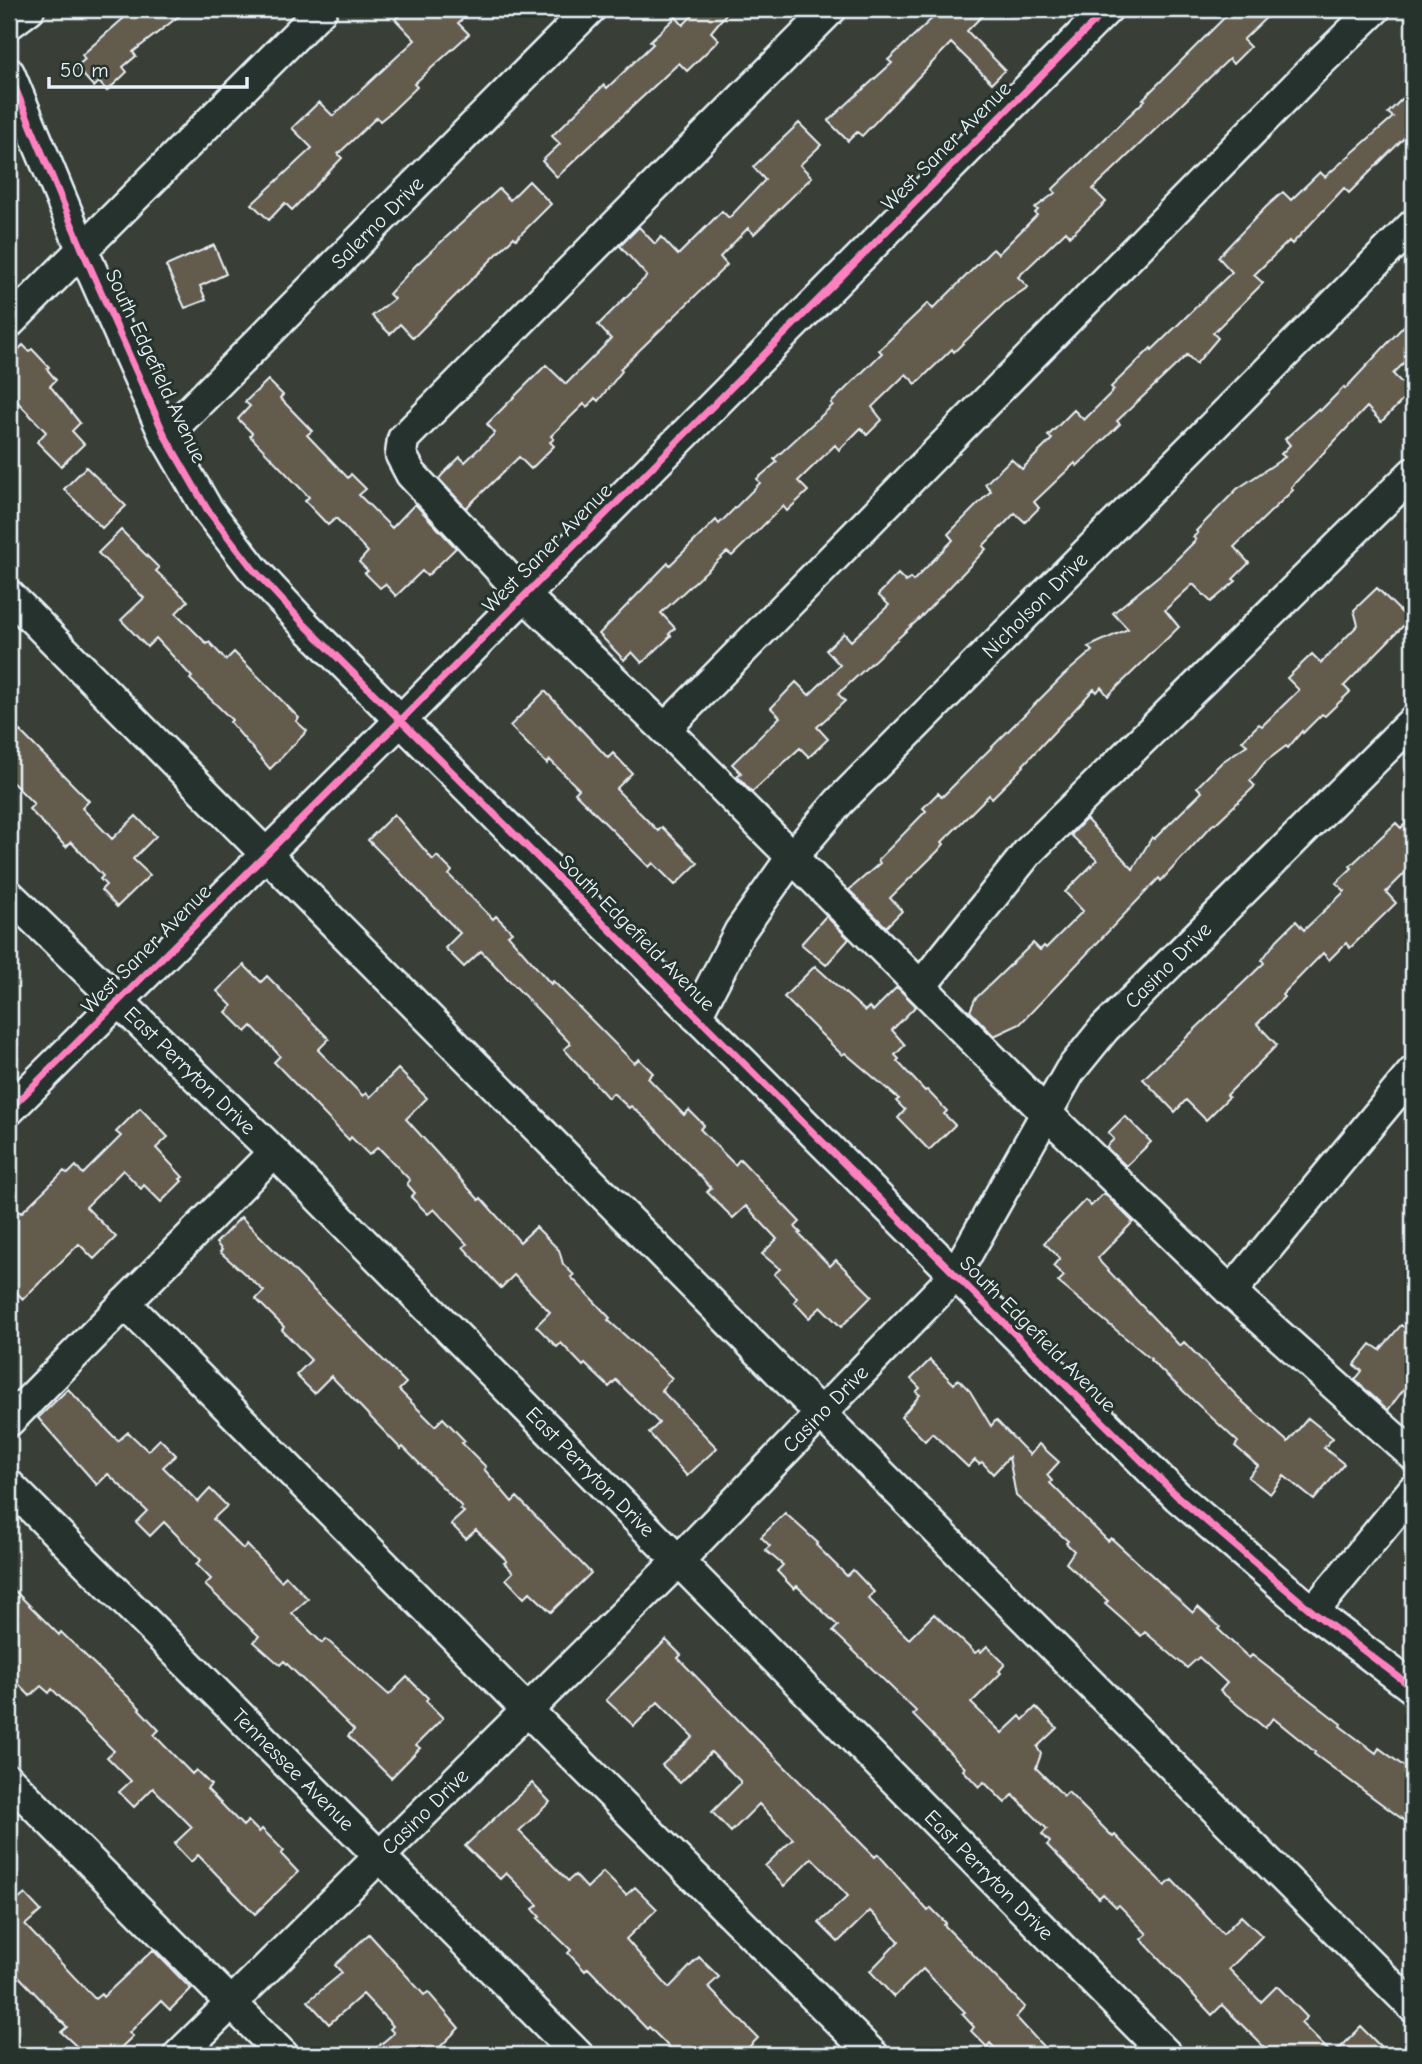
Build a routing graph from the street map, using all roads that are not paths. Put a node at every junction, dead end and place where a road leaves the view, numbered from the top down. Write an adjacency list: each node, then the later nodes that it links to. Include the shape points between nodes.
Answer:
1 (29, 9): 7 (street)
2 (322, 9): 10 (street)
3 (590, 9): 12 (street, Salerno Drive)
4 (831, 9): 15 (street, via 403,439 401,455 411,474)
5 (1107, 9): 15 (street, West Saner Avenue)
6 (1375, 9): 18 (street)
7 (9, 24)
8 (9, 73): 10 (street, South Edgefield Avenue)
9 (1413, 225): 20 (street, Nicholson Drive, via 839,802)
10 (82, 249): 11 (street); 12 (street, South Edgefield Avenue)
11 (9, 323)
12 (165, 436): 16 (street, South Edgefield Avenue, via 207,509 253,569)
13 (1413, 472): 22 (street, via 1028,852)
14 (9, 595): 19 (street)
15 (525, 596): 16 (street, West Saner Avenue); 18 (street)
16 (401, 720): 19 (street, West Saner Avenue); 24 (street, South Edgefield Avenue)
17 (1413, 721): 27 (street, Casino Drive, via 1104,1029)
18 (665, 729): 20 (street)
19 (265, 856): 23 (street, West Saner Avenue); 32 (street)
20 (792, 857): 22 (street); 24 (street, Nicholson Drive, via 740,931)
21 (9, 895): 23 (street, East Perryton Drive)
22 (921, 986): 27 (street)
23 (118, 1002): 26 (street, West Saner Avenue); 28 (street, East Perryton Drive)
24 (696, 1016): 29 (street, South Edgefield Avenue)
25 (1413, 1072): 30 (street)
26 (9, 1110)
27 (1045, 1112): 29 (street, Casino Drive); 30 (street)
28 (274, 1152): 31 (street); 37 (street, East Perryton Drive)
29 (955, 1275): 32 (street, Casino Drive); 38 (street, South Edgefield Avenue, via 1178,1497)
30 (1231, 1292): 34 (street)
31 (125, 1303): 33 (street); 40 (street)
32 (822, 1415): 37 (street, Casino Drive); 44 (street)
33 (9, 1421)
34 (1413, 1455)
35 (9, 1485): 42 (street, Tennessee Avenue)
36 (1413, 1490): 38 (street)
37 (679, 1560): 40 (street, Casino Drive); 49 (street, East Perryton Drive)
38 (1313, 1612): 39 (street, South Edgefield Avenue)
39 (1413, 1688)
40 (528, 1711): 42 (street, Casino Drive); 48 (street)
41 (9, 1780): 43 (street)
42 (380, 1856): 43 (street, Casino Drive); 47 (street, Tennessee Avenue)
43 (232, 2004): 45 (street, Casino Drive); 46 (street)
44 (1413, 2007)
45 (179, 2055)
46 (283, 2055)
47 (578, 2055)
48 (873, 2055)
49 (1167, 2055)

